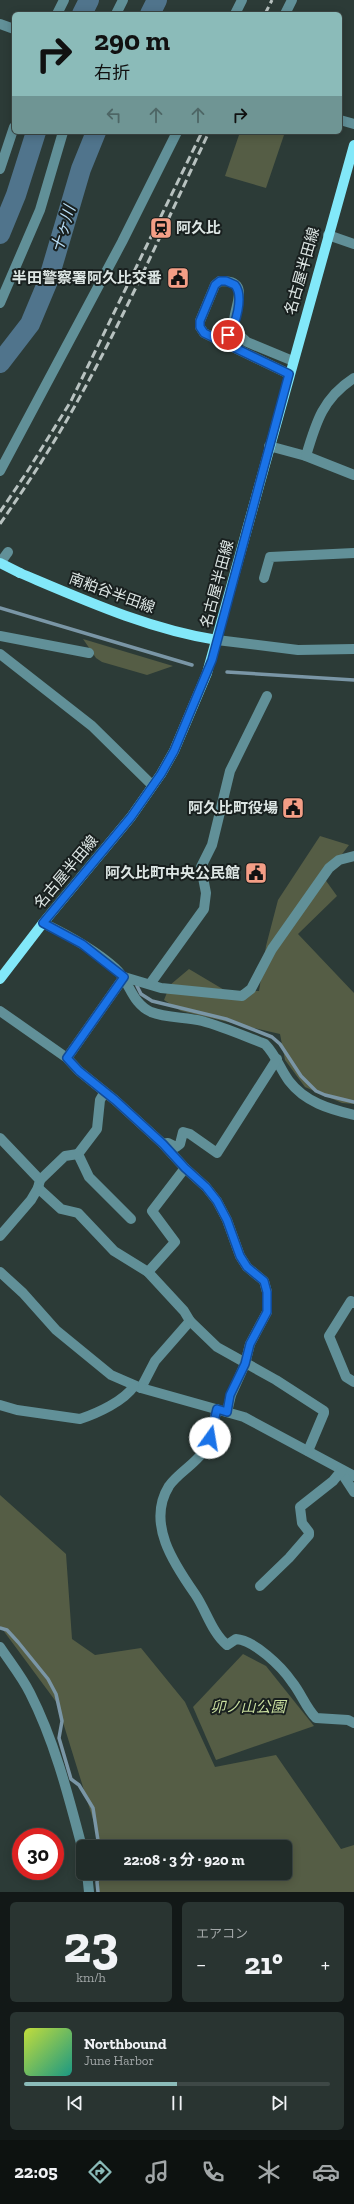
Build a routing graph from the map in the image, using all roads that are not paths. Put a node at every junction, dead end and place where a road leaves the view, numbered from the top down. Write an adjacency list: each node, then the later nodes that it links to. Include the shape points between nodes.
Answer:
1 (64, 0): 5 (street)
2 (123, 0): 6 (street)
3 (242, 0): 7 (street)
4 (292, 0): 8 (street)
5 (58, 12)
6 (117, 12)
7 (236, 12)
8 (286, 12)
9 (0, 24): 10 (street)
10 (12, 28)
11 (342, 121): 12 (street)
12 (354, 124)
13 (12, 133): 17 (street)
14 (62, 134): 20 (street, via 40,210)
15 (176, 134): 28 (street)
16 (354, 145): 18 (main road, 名古屋半田線)
17 (0, 169)
18 (328, 235): 19 (street); 23 (main road, 名古屋半田線)
19 (354, 244)
20 (0, 303)
21 (234, 321): 22 (street, via 228,335); 22 (street, via 239,290 235,285 220,281 215,285 200,321 204,333); 23 (street, via 236,330 247,342)
22 (216, 339): 24 (street)
23 (293, 361): 24 (main road, 名古屋半田線)
24 (289, 374): 26 (main road, 名古屋半田線)
25 (354, 378): 27 (street, via 342,386 322,410 315,423)
26 (269, 446): 27 (street); 35 (main road, 名古屋半田線)
27 (306, 456): 29 (street)
28 (0, 471)
29 (354, 475)
30 (8, 552): 32 (street)
31 (354, 553): 33 (street, via 270,557)
32 (0, 563): 35 (main road, 南粕谷半田線, bridge, via 97,606 146,623)
33 (264, 578)
34 (0, 636): 37 (street)
35 (217, 640): 36 (street, via 298,650); 40 (main road, 名古屋半田線, via 209,668 174,751)
36 (354, 649)
37 (89, 653)
38 (0, 654): 40 (street, via 92,726)
39 (267, 696): 45 (street, via 230,772 214,838 201,867 206,893 204,909)
40 (152, 786): 42 (main road, 名古屋半田線, via 131,817)
41 (354, 856): 45 (street, via 339,860 329,868 272,948 251,989 242,996 161,988)
42 (43, 923): 43 (street, via 82,944); 44 (main road, 名古屋半田線)
43 (124, 977): 45 (street); 47 (street); 48 (street, via 135,998 151,1012 202,1021 231,1030 265,1044)
44 (0, 978)
45 (150, 984)
46 (0, 1011): 47 (street)
47 (67, 1058): 49 (street)
48 (277, 1059): 50 (street, via 288,1080 307,1098 328,1109); 52 (street, via 217,1152 183,1132 180,1144)
49 (104, 1093): 52 (street); 53 (street, via 100,1100 97,1129)
50 (354, 1115)
51 (0, 1138): 55 (street)
52 (163, 1144): 54 (street)
53 (78, 1154): 55 (street, via 65,1156); 56 (street, via 89,1177)
54 (185, 1168): 59 (street, via 152,1211 175,1242); 62 (street, via 217,1201 240,1256 247,1267 264,1281 267,1312 254,1335)
55 (39, 1184): 57 (street, via 31,1200); 59 (street, via 61,1209 78,1213 114,1251)
56 (131, 1219)
57 (0, 1236)
58 (0, 1272): 64 (street, via 62,1335 110,1375)
59 (148, 1272): 61 (street)
60 (354, 1303): 63 (street, via 352,1301 329,1336 346,1376)
61 (190, 1321): 62 (street, via 217,1347); 64 (street, via 155,1361)
62 (245, 1364): 67 (street, via 230,1395); 68 (street, via 276,1380 324,1411)
63 (354, 1382)
64 (138, 1387): 65 (street, via 90,1416 80,1418 17,1410); 66 (street)
65 (0, 1405)
66 (217, 1409): 67 (street); 74 (street, via 210,1438 203,1452 169,1486 159,1514 171,1557 202,1604 221,1641 227,1645 236,1639 242,1639 264,1653 292,1681 316,1718 348,1720)
67 (227, 1412): 68 (street, via 244,1417)
68 (308, 1452): 69 (street)
69 (341, 1471): 70 (street); 71 (street); 72 (street, via 333,1481 300,1507 302,1523 309,1535)
70 (354, 1476)
71 (354, 1492)
72 (260, 1586)
73 (0, 1647): 75 (street, via 40,1713)
74 (354, 1723)
75 (80, 1840)
76 (88, 1880): 77 (street)
77 (89, 1892)

